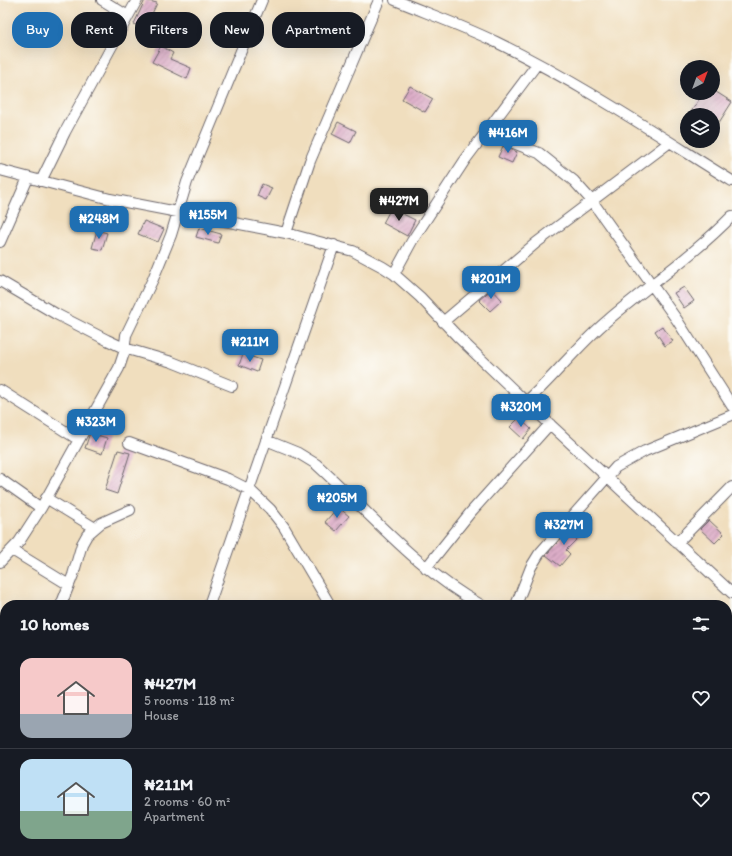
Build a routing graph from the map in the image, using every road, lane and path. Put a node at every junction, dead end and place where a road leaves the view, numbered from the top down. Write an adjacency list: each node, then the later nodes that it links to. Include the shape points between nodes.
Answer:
1 (102, 0): 6 (street)
2 (137, 0): 6 (street)
3 (262, 0): 15 (street)
4 (379, 0): 17 (street, via 310,161)
5 (395, 0): 7 (street, via 496,42)
6 (128, 16): 13 (street)
7 (537, 64): 8 (street); 9 (street)
8 (485, 132): 14 (street, via 539,153 574,181); 20 (street, via 412,241)
9 (670, 142): 12 (street); 14 (street)
10 (0, 170): 11 (street)
11 (28, 178): 13 (street); 18 (street)
12 (732, 181)
13 (41, 182): 15 (street)
14 (592, 201): 22 (street); 23 (street, via 536,243)
15 (177, 212): 17 (street); 24 (street, via 171,235 153,279 126,335)
16 (732, 216): 22 (street)
17 (286, 233): 19 (street)
18 (0, 242)
19 (334, 245): 20 (street, via 368,258); 32 (street)
20 (394, 274): 23 (street)
21 (0, 281): 24 (street, via 56,314)
22 (653, 285): 27 (street, via 608,320); 28 (street)
23 (443, 322): 27 (street)
24 (124, 348): 25 (street, via 172,362); 31 (street, via 119,368)
25 (232, 386)
26 (0, 390): 31 (street)
27 (526, 402): 30 (street)
28 (732, 406)
29 (732, 415): 34 (street, via 626,461)
30 (550, 424): 34 (street); 45 (street, via 470,513)
31 (79, 440): 38 (street)
32 (266, 440): 37 (street); 45 (street, via 298,453 316,464)
33 (129, 444): 37 (street, via 228,479)
34 (607, 476): 42 (street); 52 (street, via 539,554)
35 (0, 479): 39 (street)
36 (732, 487): 42 (street)
37 (250, 490): 49 (street); 50 (street, via 284,527)
38 (46, 498): 39 (street); 41 (street)
39 (41, 508): 43 (street)
40 (130, 510): 41 (street)
41 (95, 528): 46 (street, via 82,544)
42 (677, 543): 47 (street)
43 (12, 550): 44 (street); 46 (street)
44 (0, 562)
45 (426, 568): 51 (street)
46 (69, 585): 48 (street)
47 (732, 593)
48 (63, 600)
49 (211, 600)
50 (327, 600)
51 (472, 600)
52 (518, 600)

